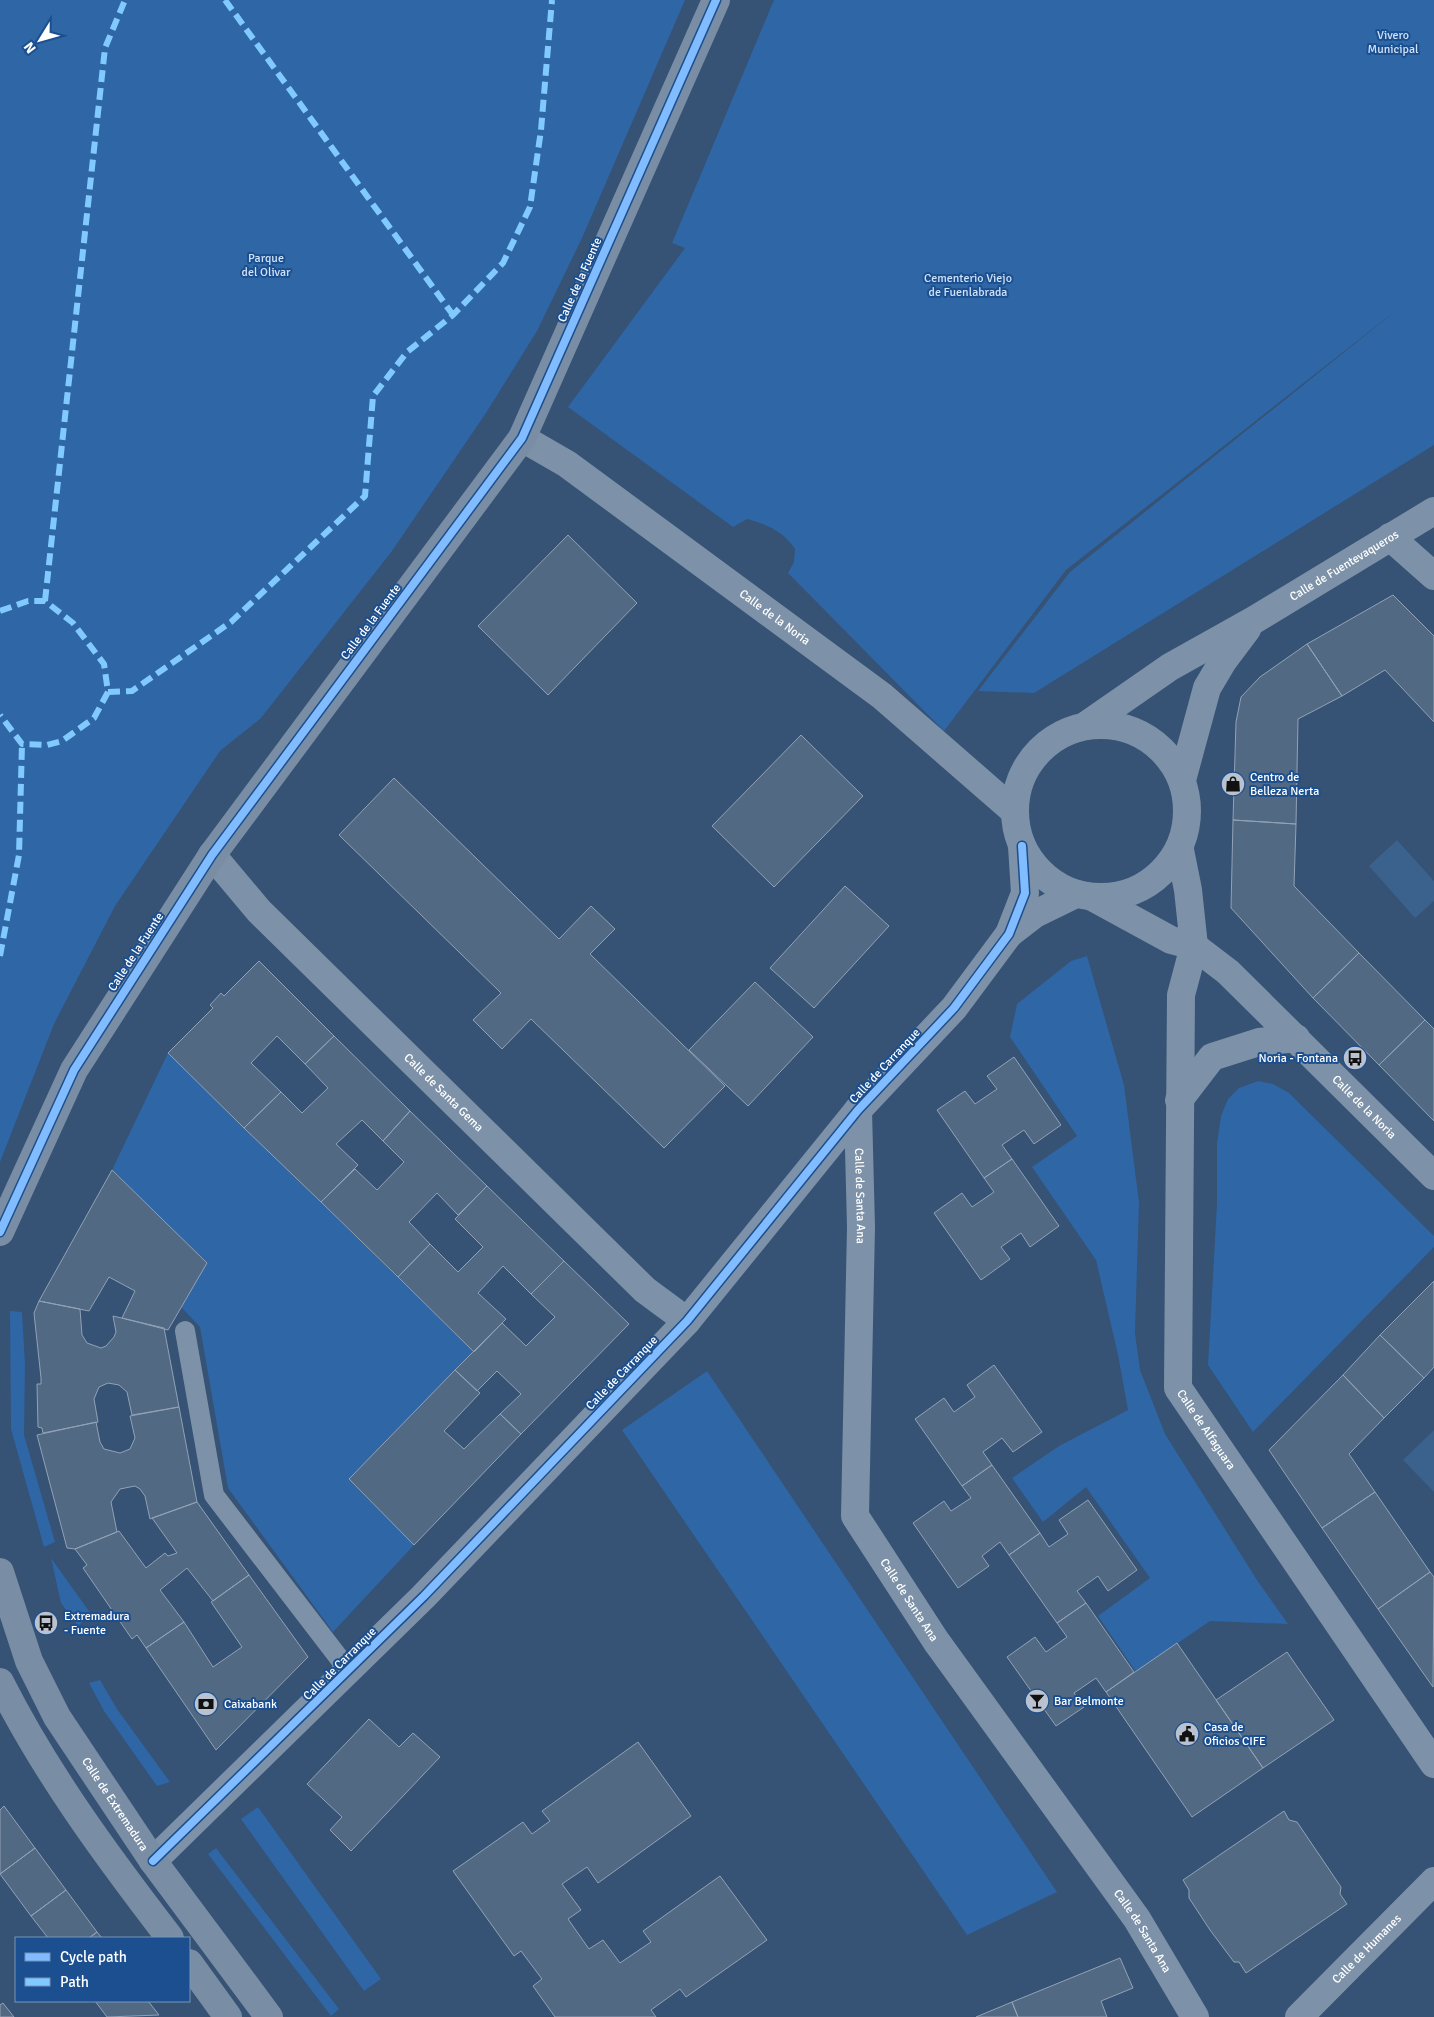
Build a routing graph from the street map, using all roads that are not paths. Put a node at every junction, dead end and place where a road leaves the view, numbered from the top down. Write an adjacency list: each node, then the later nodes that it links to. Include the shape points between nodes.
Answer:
1 (716, 0): 2 (street, Calle de la Fuente)
2 (522, 438): 9 (street, Calle de la Noria, via 567,464 882,696); 12 (street, Calle de la Fuente)
3 (1434, 511): 4 (street, Calle de Fuentevaqueros)
4 (1390, 537): 5 (street); 6 (street, Calle de Fuentevaqueros)
5 (1434, 576)
6 (1254, 620): 7 (street, Calle de Fuentevaqueros, via 1170,667); 8 (street, Calle de Fuentevaqueros, via 1207,688)
7 (1085, 726): 8 (street, via 1109,725 1133,730 1154,742); 9 (street, via 1063,734 1041,748 1025,770)
8 (1182, 780): 11 (street, via 1188,815)
9 (1014, 811): 10 (street)
10 (1022, 846): 13 (street, via 1044,876 1059,887); 14 (street, Calle de Carranque, via 1025,893)
11 (1180, 850): 13 (street, via 1158,878 1128,894); 15 (street)
12 (212, 855): 20 (street, Calle de la Fuente, via 74,1070); 21 (street, Calle de Santa Gema, via 259,912 645,1290)
13 (1085, 896): 14 (street, Calle de Carranque, via 1035,914); 15 (street, Calle de la Noria, via 1171,940)
14 (1010, 934): 18 (street, Calle de Carranque, via 954,1008)
15 (1194, 946): 16 (street, Calle de la Noria, via 1228,972); 17 (street, Calle de Alfaguara, via 1181,995)
16 (1296, 1038): 17 (street, via 1259,1042 1212,1057); 19 (street, Calle de la Noria)
17 (1179, 1100): 26 (street, Calle de Alfaguara, via 1178,1388)
18 (858, 1110): 21 (street, Calle de Carranque); 33 (street, Calle de Santa Ana, via 861,1227 855,1516 936,1641 1137,1918)
19 (1434, 1176)
20 (0, 1232)
21 (687, 1321): 24 (street, Calle de Carranque)
22 (185, 1332): 24 (lane, Calle de Carranque, via 214,1495)
23 (0, 1572): 27 (street, Calle de Extremadura, via 29,1661 57,1717)
24 (350, 1671): 27 (street, Calle de Carranque)
25 (0, 1682): 29 (street, via 26,1733 93,1837)
26 (1434, 1764)
27 (153, 1862): 32 (street, Calle de Extremadura)
28 (1434, 1881): 34 (street, Calle de Humanes)
29 (169, 1937)
30 (190, 1964): 31 (street)
31 (228, 2017)
32 (269, 2017)
33 (1195, 2017)
34 (1300, 2017)

